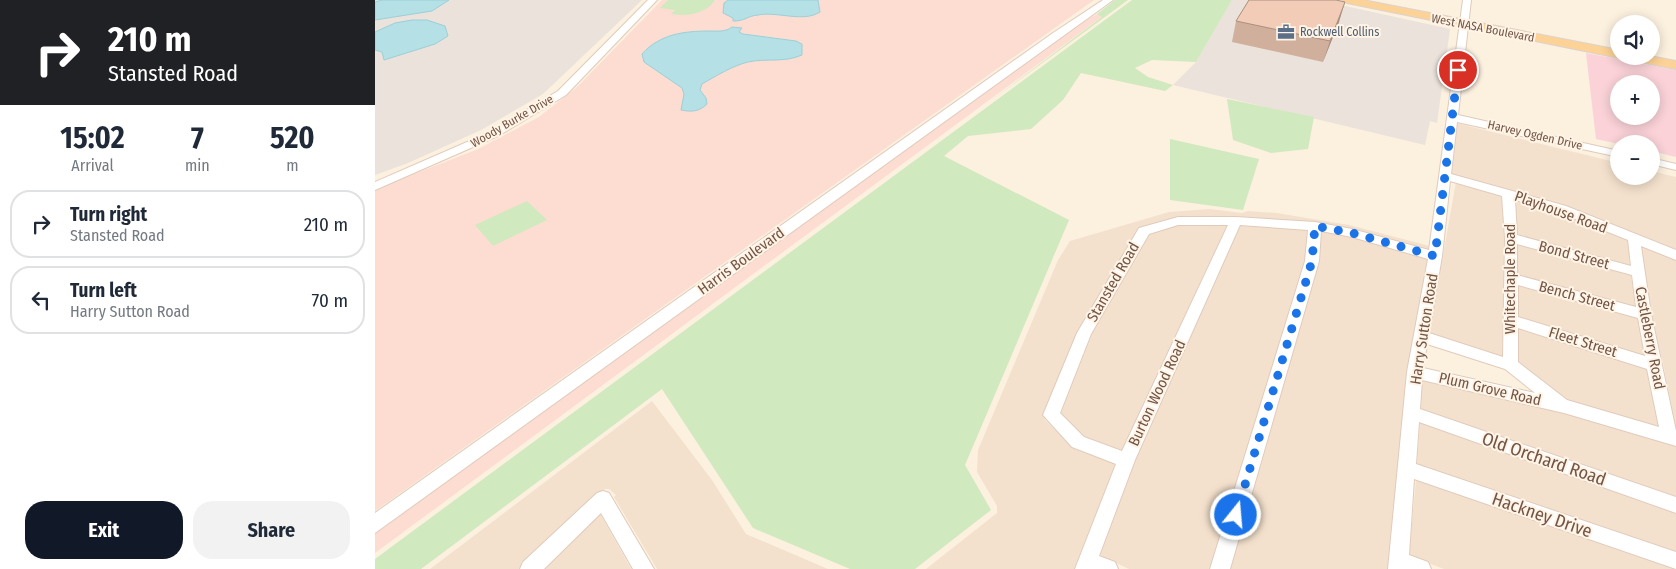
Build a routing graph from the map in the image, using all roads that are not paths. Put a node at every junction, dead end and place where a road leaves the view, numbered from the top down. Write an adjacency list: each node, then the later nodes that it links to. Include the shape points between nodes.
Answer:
1 (653, 0): 17 (street, Woody Burke Drive, via 562,93 494,134)
2 (1109, 0): 42 (street, Harris Boulevard)
3 (1347, 0): 6 (main road, West NASA Boulevard)
4 (1375, 0): 6 (main road, West NASA Boulevard)
5 (1467, 0): 6 (street, Harry Sutton Road)
6 (1465, 22): 7 (main road, West NASA Boulevard); 8 (main road, West NASA Boulevard); 13 (street, Harry Sutton Road)
7 (1610, 46)
8 (1610, 52)
9 (1660, 55): 10 (main road)
10 (1676, 58)
11 (1660, 62): 12 (main road)
12 (1676, 65)
13 (1451, 117): 14 (street, Harvey Ogden Drive); 18 (street, Harry Sutton Road)
14 (1610, 152)
15 (1660, 163): 16 (street)
16 (1676, 167)
17 (397, 176): 19 (street, Woody Burke Drive); 20 (street, Woody Burke Drive)
18 (1444, 176): 21 (street, Playhouse Road); 27 (street, Harry Sutton Road)
19 (375, 181)
20 (375, 186)
21 (1508, 193): 24 (street, Whitechaple Road); 25 (street, Playhouse Road, via 1562,209)
22 (1235, 221): 23 (street, Stansted Road); 39 (street, Burton Wood Road); 39 (street, Stansted Road, via 1178,221 1144,230 1084,333 1051,415 1078,442)
23 (1315, 226): 27 (street, Stansted Road); 49 (street, via 1312,261)
24 (1511, 238): 28 (street, Bond Street); 29 (street, Whitechaple Road)
25 (1634, 240): 26 (street, Playhouse Road); 28 (street, Castleberry Road)
26 (1676, 255)
27 (1435, 256): 32 (street, Harry Sutton Road)
28 (1637, 272): 30 (street, Castleberry Road)
29 (1510, 278): 30 (street, Bench Street); 31 (street, Whitechaple Road)
30 (1644, 314): 34 (street, Castleberry Road)
31 (1510, 320): 33 (street, Whitechaple Road); 34 (street, Fleet Street)
32 (1421, 336): 33 (street, Plum Grove Road); 35 (street, Harry Sutton Road)
33 (1510, 365): 36 (street, Plum Grove Road)
34 (1655, 365): 38 (street, Castleberry Road)
35 (1415, 372): 36 (street, Plum Grove Road); 37 (street, Harry Sutton Road)
36 (1564, 406): 38 (street, Plum Grove Road)
37 (1413, 413): 40 (street, Harry Sutton Road); 41 (street, Old Orchard Road)
38 (1673, 438)
39 (1126, 460): 44 (street, Burton Wood Road)
40 (1408, 469): 43 (street, Hackney Drive); 45 (street, Harry Sutton Road)
41 (1676, 505)
42 (375, 524)
43 (1676, 561)
44 (1087, 564): 48 (street)
45 (1399, 565): 50 (street)
46 (530, 569): 47 (street, via 603,499)
47 (644, 569)
48 (1108, 569)
49 (1220, 569)
50 (1421, 569)

